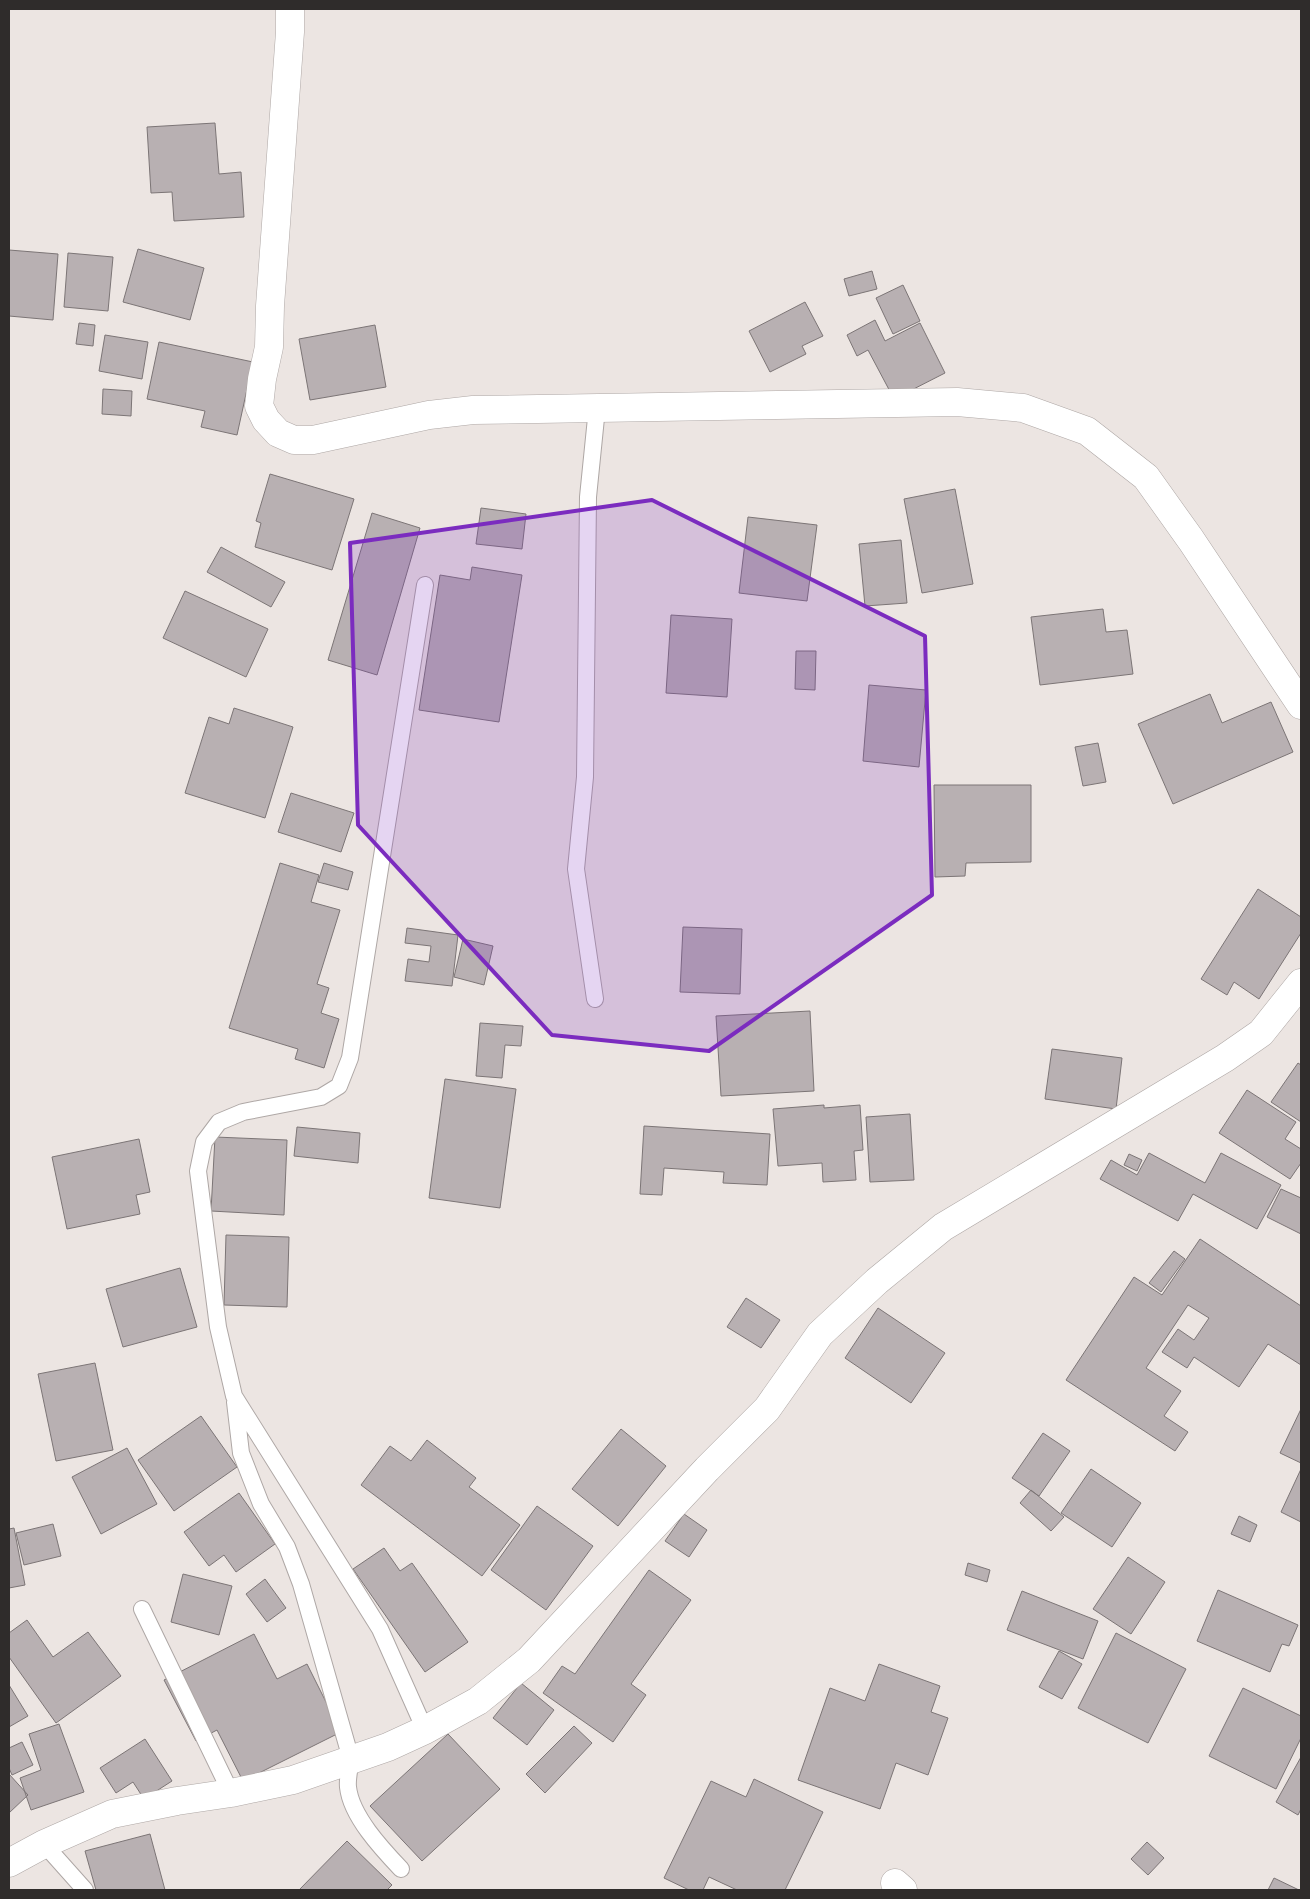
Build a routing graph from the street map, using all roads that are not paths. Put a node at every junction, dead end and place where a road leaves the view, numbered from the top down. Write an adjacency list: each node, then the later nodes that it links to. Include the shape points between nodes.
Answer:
1 (290, 9): 2 (street, via 269,347 259,406 266,420 278,433 294,440 313,440 429,415 473,410)
2 (597, 408): 4 (street, via 957,402 1023,408 1087,431 1146,477); 6 (lane, via 588,497 585,777 576,869)
3 (425, 586): 7 (lane, via 350,1058 339,1086 321,1098 243,1112 219,1122 204,1142 198,1171 218,1327)
4 (1301, 705)
5 (1301, 983): 9 (street, via 1261,1033 1225,1058 943,1227 877,1281 820,1334 767,1408 529,1660 478,1701)
6 (595, 999)
7 (234, 1396): 9 (lane, via 380,1629); 10 (lane, via 241,1453 261,1504 287,1548 301,1584)
8 (142, 1608): 11 (lane)
9 (425, 1730): 10 (street)
10 (351, 1759): 11 (street, via 293,1780); 14 (lane, via 348,1786 354,1806 373,1840)
11 (231, 1793): 12 (street, via 112,1814)
12 (44, 1844): 13 (street); 15 (lane)
13 (9, 1861)
14 (401, 1869)
15 (84, 1890)

